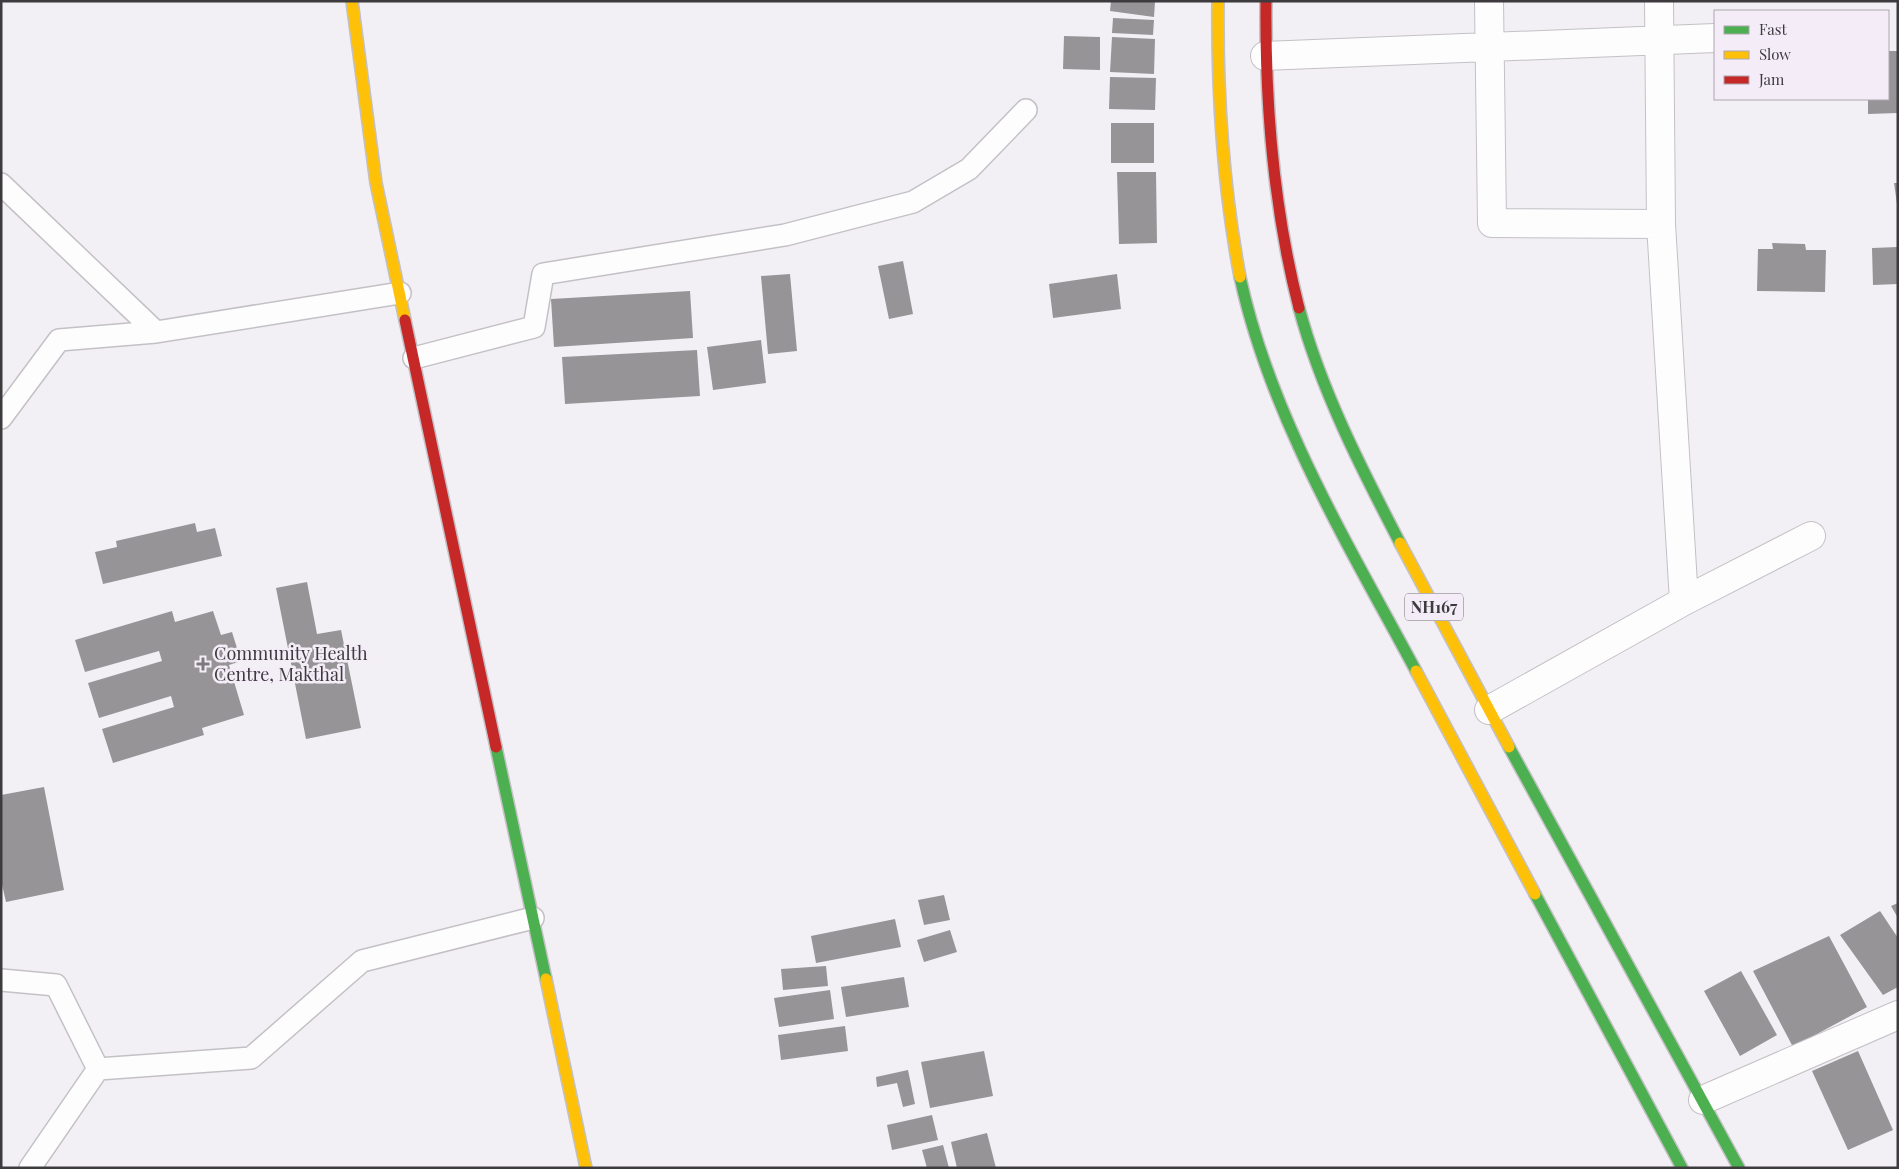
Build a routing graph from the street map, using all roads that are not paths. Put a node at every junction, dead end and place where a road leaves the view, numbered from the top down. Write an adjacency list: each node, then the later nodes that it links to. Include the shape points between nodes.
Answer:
1 (352, 1): 13 (main road, via 376,183)
2 (1218, 1): 27 (main road, NH167, via 1219,117 1228,196 1241,284 1262,356 1294,436 1339,530)
3 (1266, 1): 9 (main road, NH167)
4 (1489, 1): 8 (street)
5 (1659, 1): 7 (street)
6 (1714, 38): 7 (street)
7 (1660, 40): 8 (street); 12 (street)
8 (1489, 46): 9 (street); 12 (street, via 1492,223)
9 (1265, 56): 19 (main road, NH167, via 1273,164 1287,261 1305,327 1332,402 1373,490)
10 (1026, 110): 15 (lane, via 969,169 913,202 785,235 543,274 534,327)
11 (1, 184): 14 (lane)
12 (1661, 224): 18 (street)
13 (400, 293): 14 (lane); 15 (main road)
14 (156, 332): 16 (lane, via 59,340)
15 (414, 358): 20 (main road)
16 (1, 418)
17 (1811, 536): 18 (street)
18 (1684, 601): 19 (street)
19 (1488, 710): 24 (main road, NH167)
20 (533, 918): 23 (lane, via 362,960 252,1058); 26 (main road)
21 (1, 980): 23 (lane, via 56,985)
22 (1898, 1015): 24 (street)
23 (98, 1069): 25 (lane)
24 (1703, 1100): 28 (main road, NH167)
25 (30, 1168)
26 (586, 1168)
27 (1682, 1168)
28 (1739, 1168)

